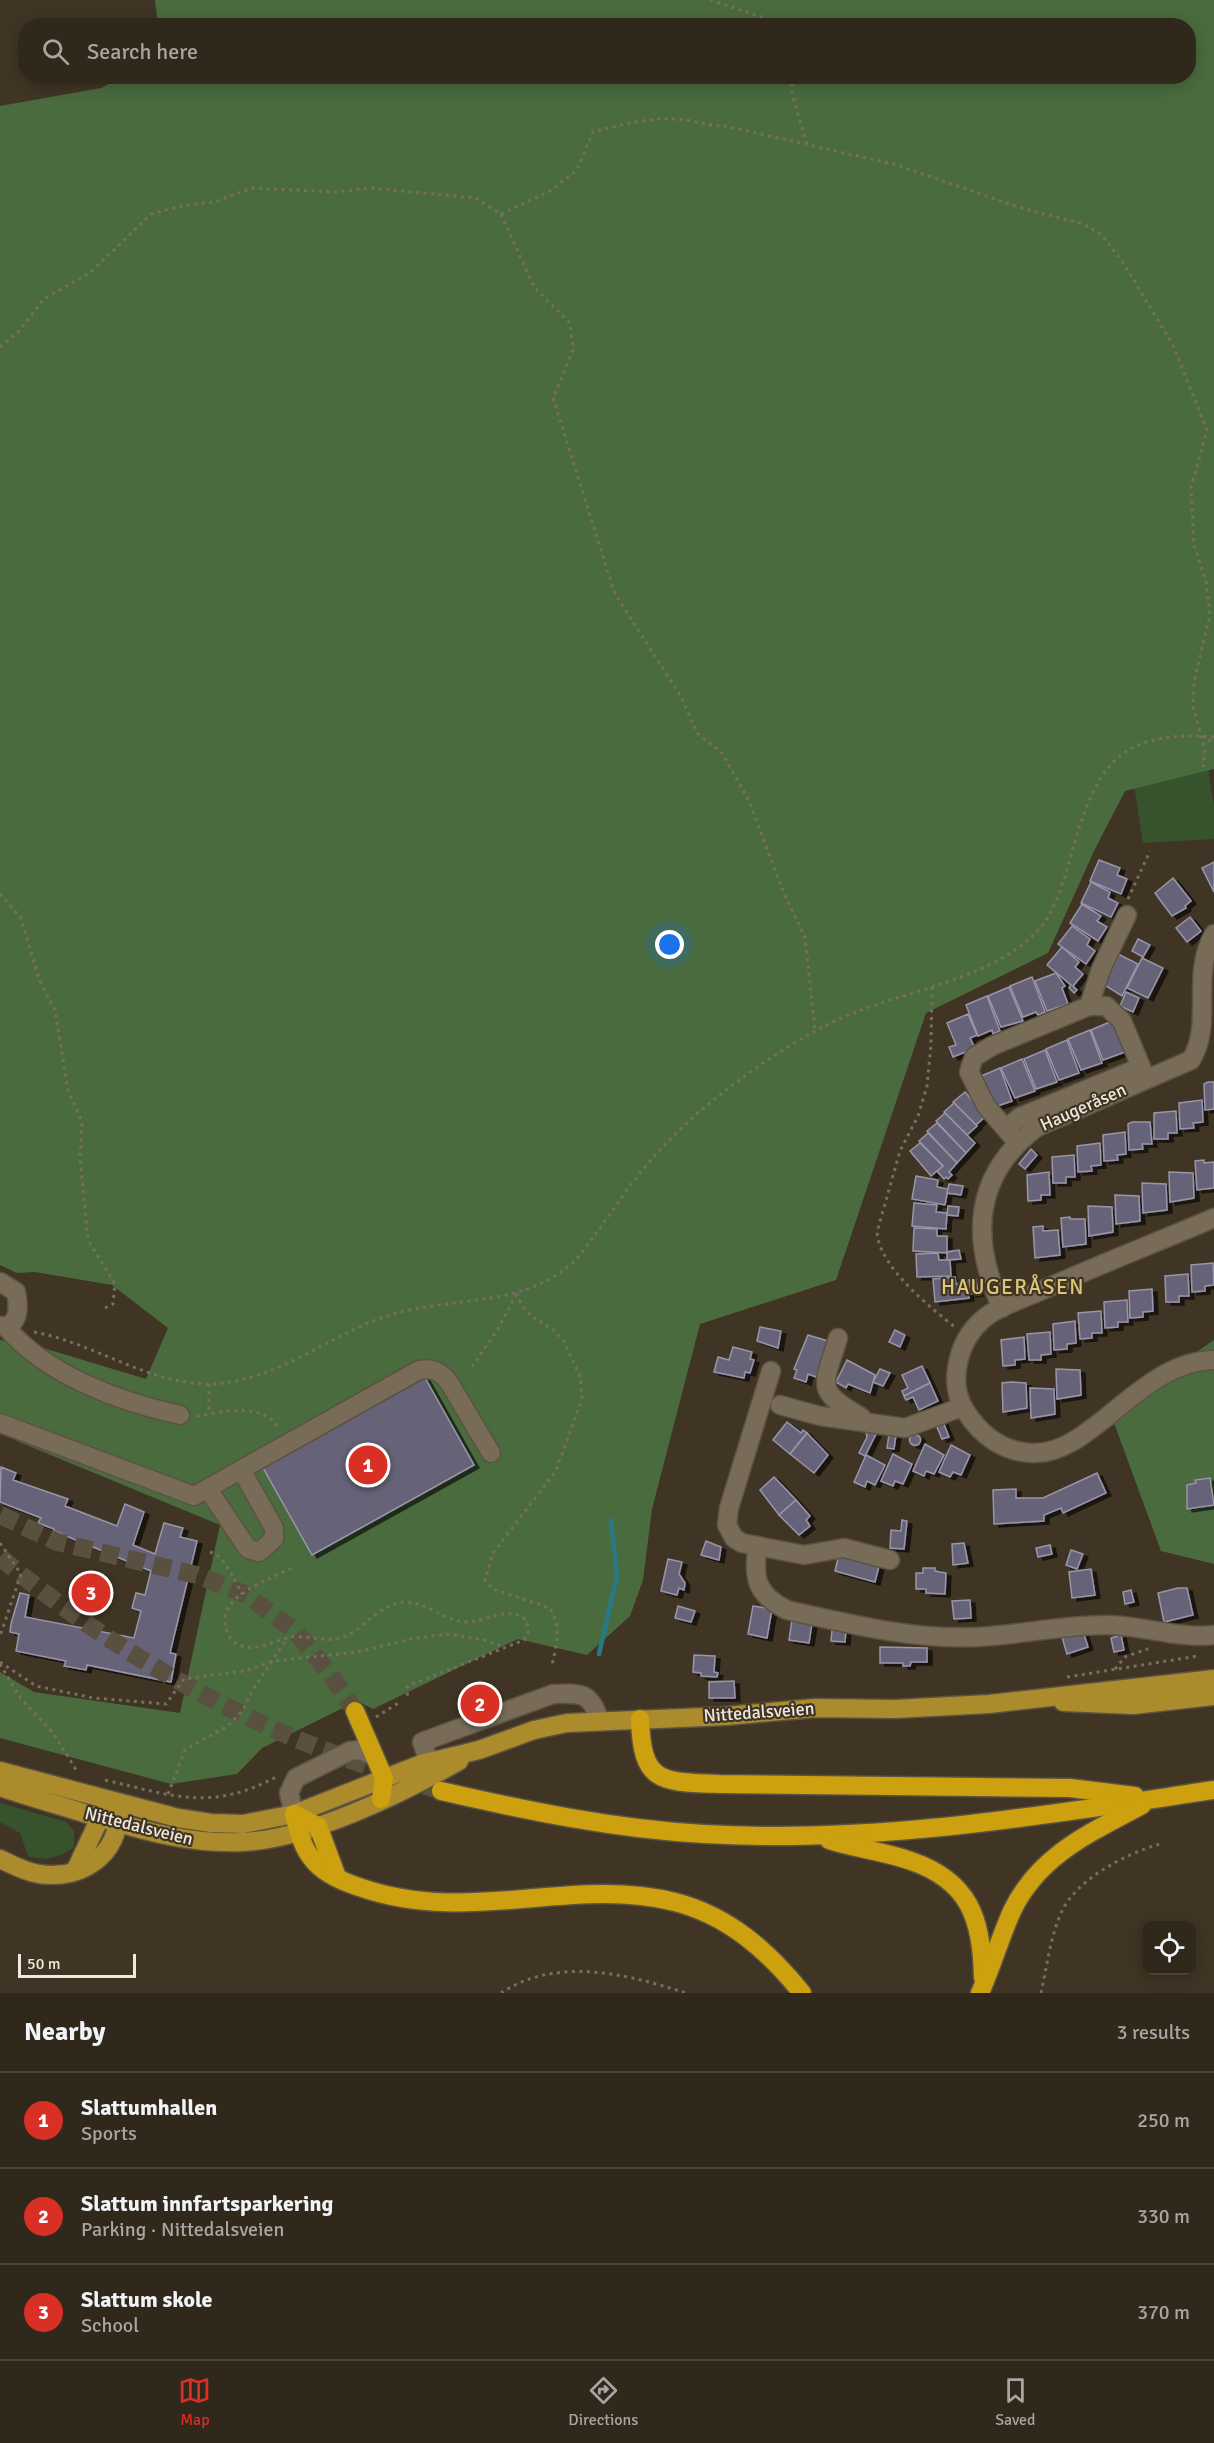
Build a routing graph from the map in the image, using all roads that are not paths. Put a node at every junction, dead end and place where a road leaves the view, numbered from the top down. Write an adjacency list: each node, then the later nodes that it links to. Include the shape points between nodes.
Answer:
1 (1127, 915): 3 (street, via 1101,969)
2 (1214, 934): 4 (street, Haugeråsen, via 1205,960 1212,1013 1207,1043 1191,1060)
3 (1089, 1006): 4 (street, via 1106,1006 1117,1014); 5 (street, via 974,1057 970,1064 971,1080)
4 (1143, 1073): 5 (street, Haugeråsen)
5 (1011, 1136): 8 (street, Haugeråsen, via 988,1187 981,1223 982,1245)
6 (1214, 1218): 8 (street)
7 (0, 1282): 9 (street, via 16,1292 20,1309 13,1322)
8 (1002, 1308): 14 (street, via 982,1319 967,1336 960,1353 956,1374)
9 (3, 1326): 15 (street, via 29,1352 56,1369 128,1401)
10 (838, 1338): 16 (street, via 825,1386 828,1395)
11 (1214, 1360): 14 (street, via 1181,1364 1084,1433 1048,1451 1033,1453 998,1444 983,1434)
12 (771, 1371): 21 (street, via 727,1517 734,1538)
13 (780, 1405): 16 (street, via 820,1416)
14 (962, 1407): 16 (street, via 905,1428)
15 (180, 1415)
16 (870, 1422)
17 (0, 1424): 20 (street, via 169,1489 194,1496)
18 (491, 1453): 19 (street, via 450,1384 428,1368)
19 (242, 1471): 20 (street); 20 (street, via 274,1528 274,1539 259,1552 248,1549)
20 (208, 1488)
21 (758, 1546): 22 (street, via 813,1555 844,1548); 23 (street, via 755,1565 759,1585 780,1606 897,1633 979,1637 1103,1625)
22 (890, 1560)
23 (1214, 1635)
24 (1214, 1679): 26 (main road, Nittedalsveien, via 1077,1692)
25 (1214, 1696): 26 (main road, Nittedalsveien, via 1118,1706)
26 (1043, 1699): 28 (main road, Nittedalsveien)
27 (361, 1717): 30 (highway)
28 (640, 1719): 29 (main road, Nittedalsveien); 36 (highway, via 645,1761 656,1773 673,1780 711,1784 1070,1788)
29 (599, 1720): 32 (main road, Nittedalsveien, via 550,1726 479,1750); 32 (street, via 590,1699 570,1693 554,1694 422,1742)
30 (374, 1756): 33 (highway); 39 (street, via 360,1750 350,1751 296,1778 289,1793)
31 (0, 1771): 38 (main road, Nittedalsveien)
32 (436, 1775): 33 (main road, Nittedalsveien); 37 (main road, Nittedalsveien); 44 (highway, via 546,1814 642,1829 717,1835)
33 (384, 1779): 37 (highway); 39 (main road, Nittedalsveien)
34 (0, 1787): 40 (main road, Nittedalsveien)
35 (1214, 1790): 36 (highway)
36 (1155, 1799): 44 (highway, via 948,1826); 48 (highway, via 1070,1844 1041,1869 1012,1911)
37 (381, 1800): 42 (main road, Nittedalsveien)
38 (115, 1801): 39 (main road, Nittedalsveien, via 178,1818 228,1825); 40 (main road); 41 (main road)
39 (294, 1814): 42 (highway); 43 (highway)
40 (100, 1818): 41 (main road, Nittedalsveien); 46 (main road)
41 (119, 1823): 43 (main road, Nittedalsveien, via 208,1842 254,1841); 46 (main road, via 102,1858)
42 (318, 1826): 43 (main road, Nittedalsveien); 47 (highway)
43 (299, 1833): 47 (highway, via 312,1859)
44 (819, 1836): 48 (highway, via 910,1860 952,1885 968,1903 981,1932)
45 (0, 1859): 46 (main road, via 39,1874 62,1874)
46 (76, 1869)
47 (338, 1877): 49 (highway, via 377,1894 434,1904 601,1894 636,1895 676,1903 740,1932 770,1956)
48 (982, 1989)
49 (802, 1993)

